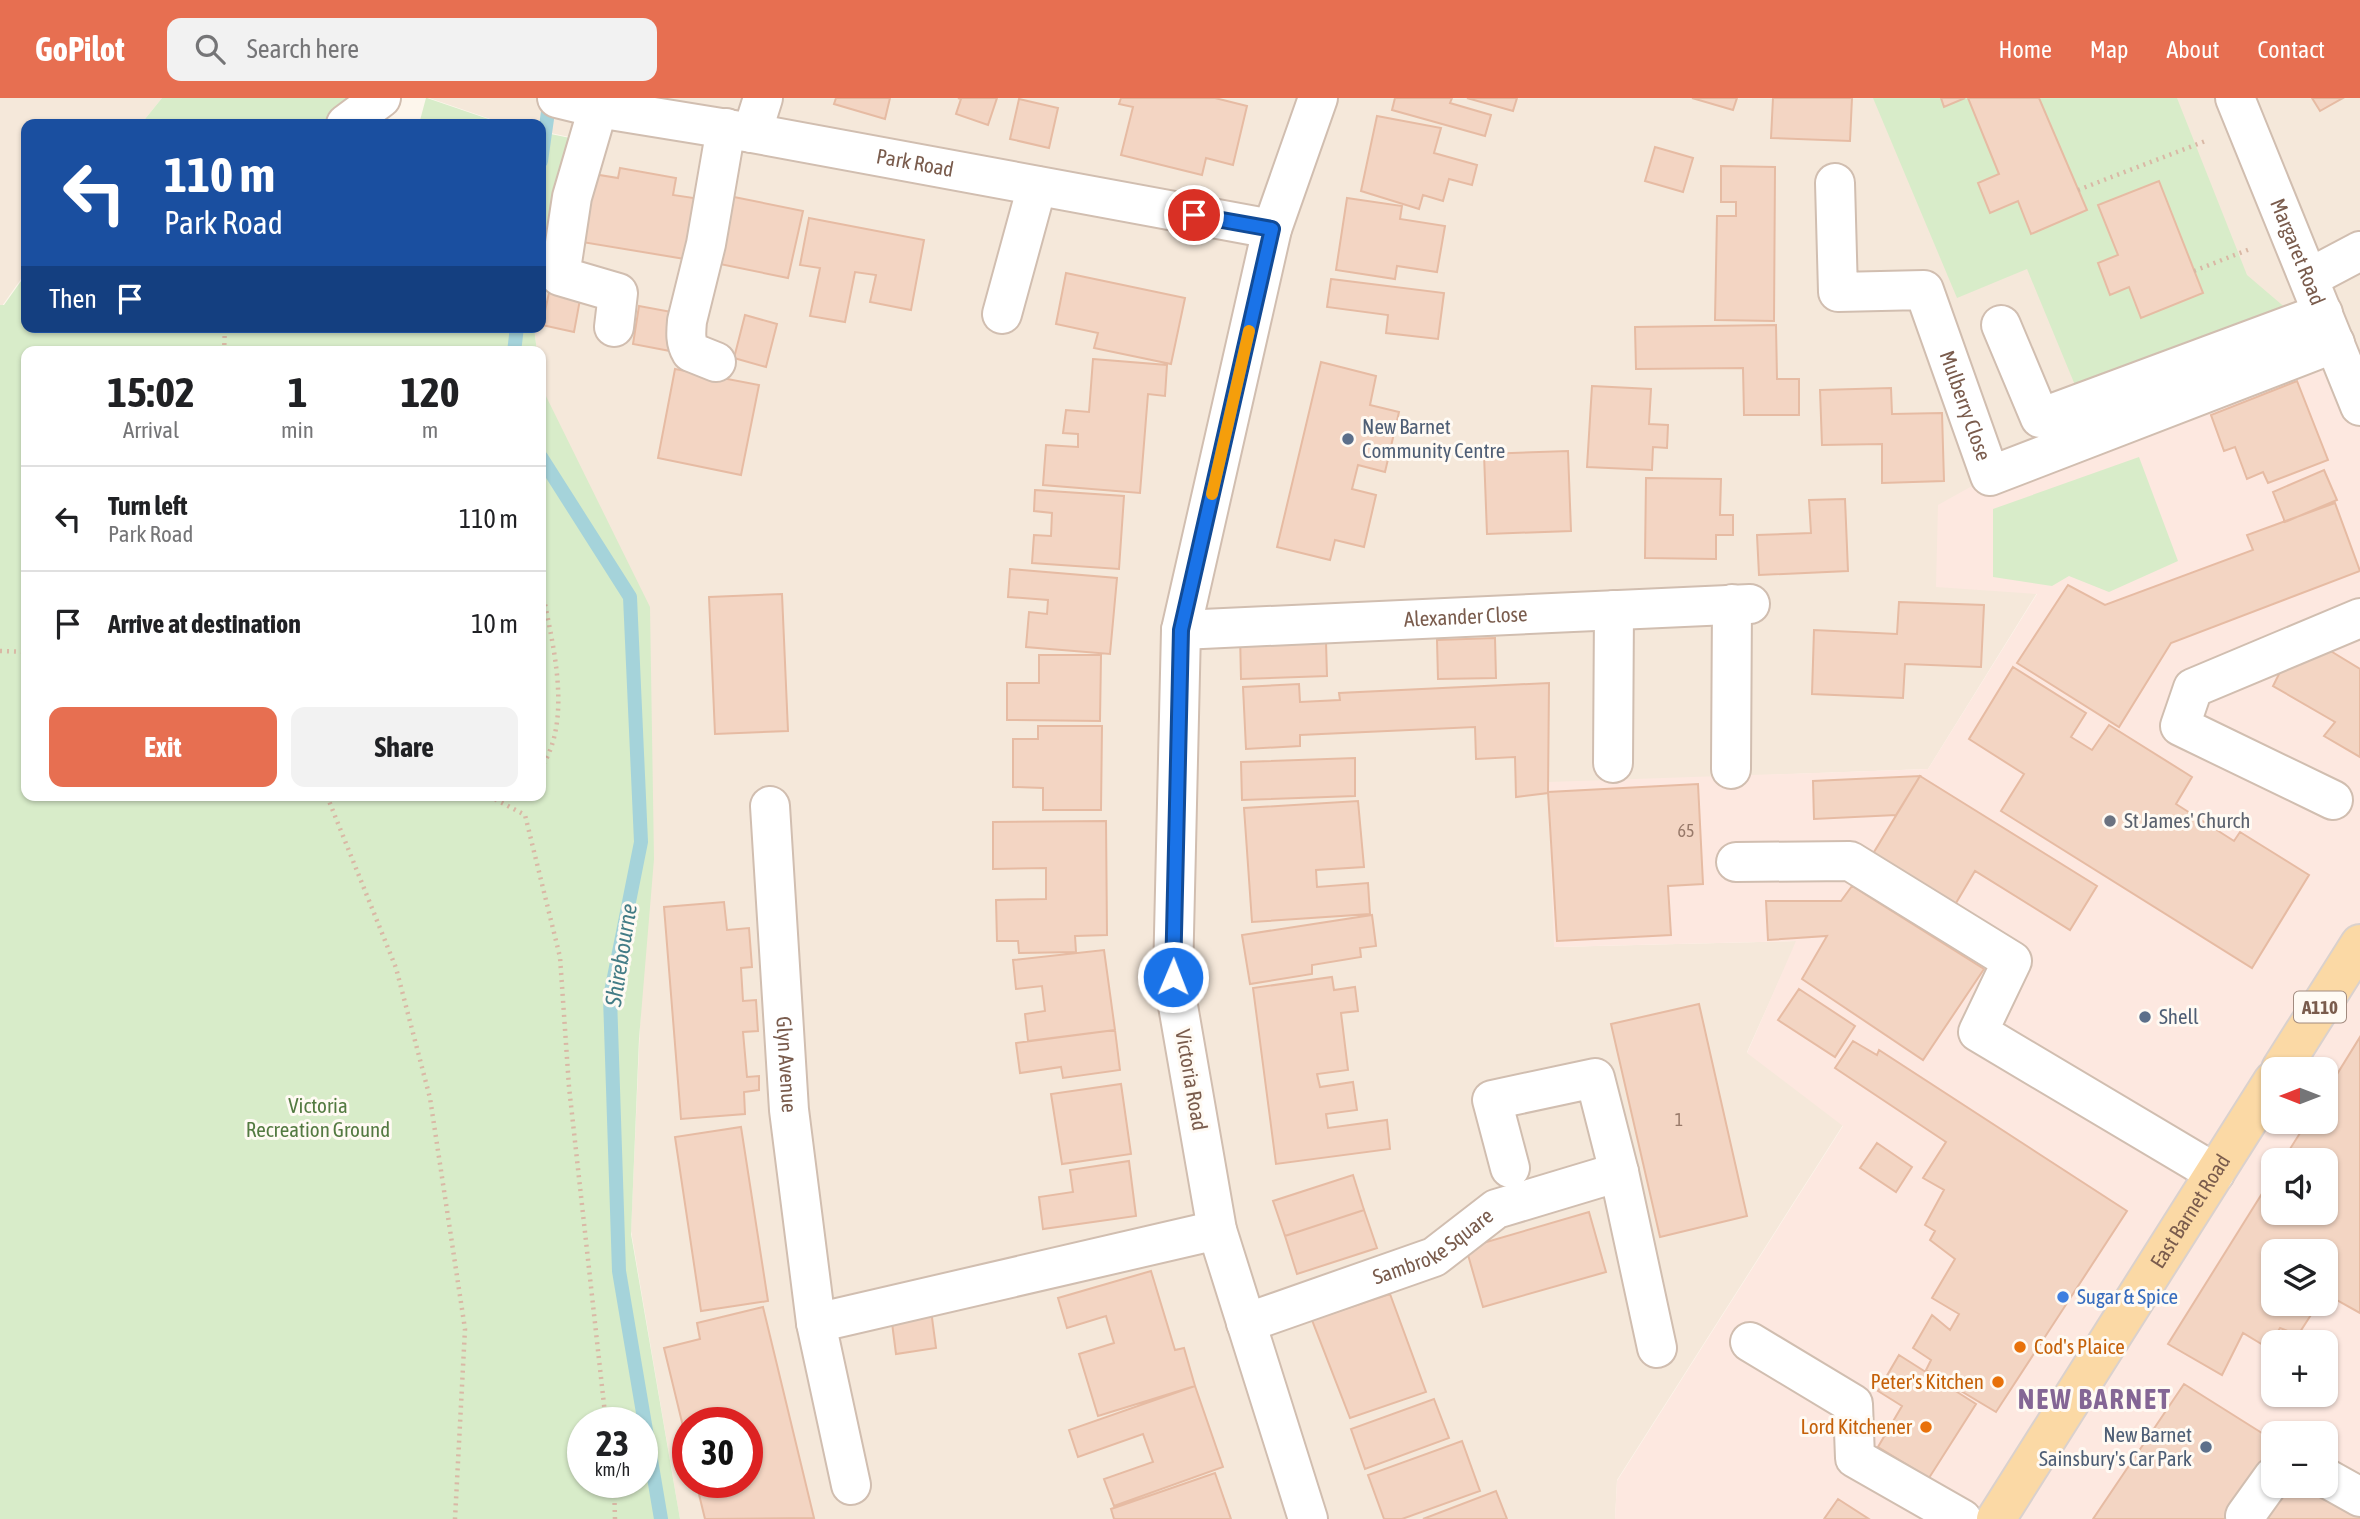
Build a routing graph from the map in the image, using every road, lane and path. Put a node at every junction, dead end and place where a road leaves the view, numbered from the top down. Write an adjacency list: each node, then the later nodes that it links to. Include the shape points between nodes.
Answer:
1 (381, 98): 6 (street)
2 (557, 98): 4 (street, Park Road)
3 (1318, 98): 11 (street, Victoria Road)
4 (598, 107): 7 (street, Park Road); 18 (street, via 572,197 560,276 618,293)
5 (2240, 112): 10 (path); 12 (street, Margaret Road)
6 (353, 119)
7 (747, 120): 9 (street, Park Road); 20 (street, via 706,244 687,321 686,342 691,352)
8 (1835, 183): 19 (street, Mulberry Close, via 1838,292 1924,290 1990,476)
9 (1037, 186): 11 (street, Park Road); 16 (street)
10 (2078, 190)
11 (1272, 229): 25 (street, Victoria Road)
12 (2290, 234): 14 (path); 15 (street, Margaret Road)
13 (2360, 251): 15 (street)
14 (2194, 271)
15 (2309, 278): 19 (street, Margaret Road)
16 (1002, 314)
17 (2001, 325): 19 (street, via 2040,418)
18 (614, 327)
19 (2329, 328): 21 (street, Margaret Road)
20 (716, 362)
21 (2360, 406)
22 (546, 609): 28 (path, via 558,701)
23 (1614, 610): 25 (street, Alexander Close); 29 (street); 30 (street, Alexander Close, via 1741,604)
24 (2360, 618): 31 (street, via 2193,688 2180,726)
25 (1181, 630): 42 (street, Victoria Road, via 1173,977)
26 (0, 651): 27 (path)
27 (21, 652)
28 (546, 760)
29 (1613, 764)
30 (1731, 769)
31 (2333, 800)
32 (329, 801): 54 (path, via 396,968 430,1098 465,1329)
33 (498, 801): 47 (path, via 525,815 560,957 569,1087)
34 (770, 806): 43 (street, Glyn Avenue, via 789,1110)
35 (1736, 862): 41 (street, via 1850,861 2012,961 1978,1032)
36 (2360, 944): 37 (main road, A110)
37 (2289, 1057)
38 (2261, 1100): 41 (main road, East Barnet Road)
39 (1510, 1168): 40 (street, via 1492,1100 1595,1078)
40 (1619, 1172): 44 (street, Sambroke Square, via 1496,1209 1434,1257); 46 (street)
41 (2216, 1173): 58 (main road, East Barnet Road)
42 (1217, 1230): 43 (street); 44 (street, Victoria Road)
43 (816, 1322): 48 (street, Glyn Avenue)
44 (1246, 1323): 56 (street, Victoria Road)
45 (1750, 1342): 57 (street, via 1853,1404 1855,1458)
46 (1657, 1349)
47 (604, 1407)
48 (851, 1485)
49 (2338, 1485): 51 (street)
50 (2261, 1494): 53 (street)
51 (2360, 1497)
52 (614, 1498): 55 (path)
53 (2245, 1516)
54 (455, 1519)
55 (615, 1519)
56 (1308, 1519)
57 (1962, 1519)
58 (1996, 1519)

